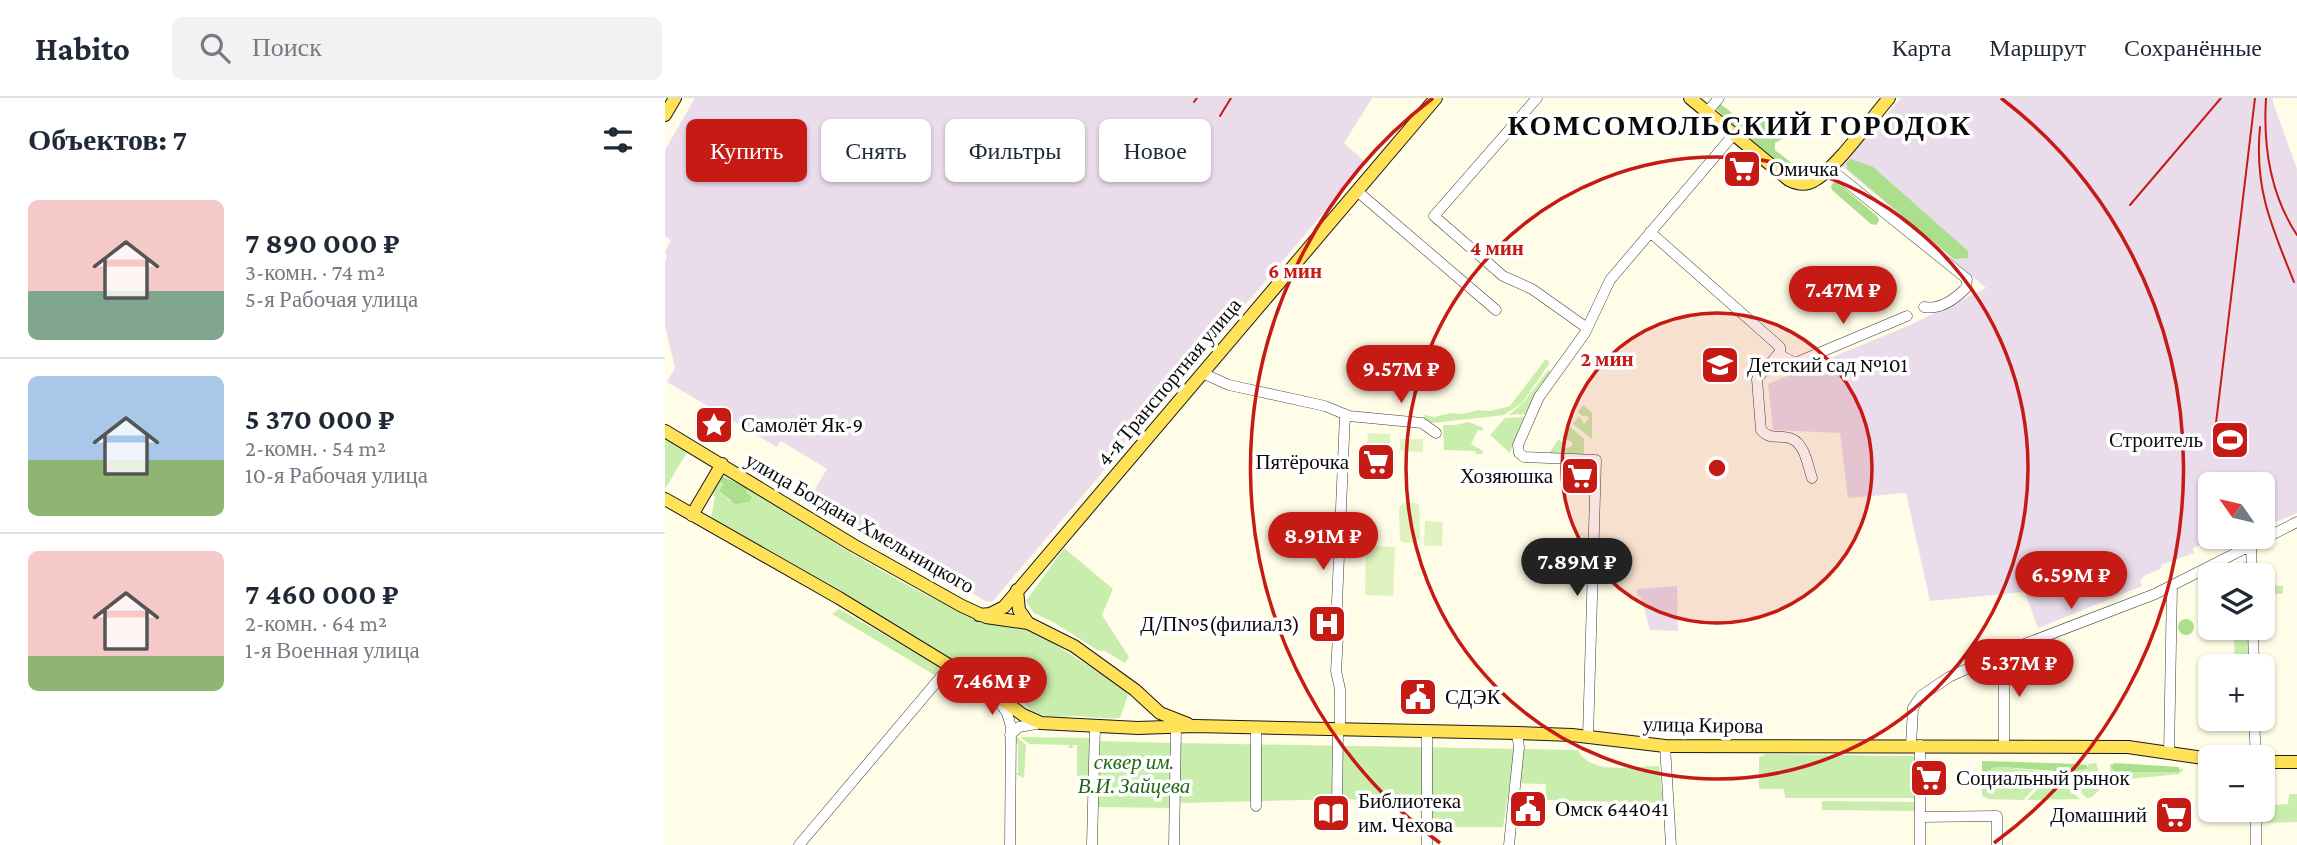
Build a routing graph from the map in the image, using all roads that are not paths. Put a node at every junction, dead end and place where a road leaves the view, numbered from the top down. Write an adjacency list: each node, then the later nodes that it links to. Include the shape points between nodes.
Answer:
1 (675, 98): 8 (main road)
2 (1436, 98): 11 (main road, 4-я Транспортная улица)
3 (1537, 98): 16 (street, via 1434,216 1503,276 1532,289)
4 (1690, 98): 7 (main road)
5 (1719, 98): 7 (street)
6 (1889, 98): 10 (main road)
7 (1707, 112): 9 (main road)
8 (665, 115)
9 (1734, 134): 10 (main road, via 1796,183 1816,180); 12 (street)
10 (1829, 168): 13 (street, via 1964,276 1968,284 1961,292 1932,309)
11 (1357, 191): 14 (street); 18 (main road, 4-я Транспортная улица)
12 (1650, 232): 16 (street, via 1610,280); 17 (street, via 1780,347)
13 (1924, 307)
14 (1496, 310)
15 (1907, 316): 17 (street, via 1795,363)
16 (1587, 328): 47 (street, via 1539,397 1518,445 1524,457 1596,460)
17 (1778, 354): 23 (street, via 1757,379 1761,430 1768,436 1793,439 1802,448)
18 (1202, 373): 19 (street, via 1229,385 1304,400); 30 (main road, 4-я Транспортная улица)
19 (1345, 414): 21 (street, via 1422,423); 43 (street, via 1337,603)
20 (665, 431): 22 (main road, улица Богдана Хмельницкого)
21 (1436, 433)
22 (722, 464): 25 (main road); 31 (main road, улица Богдана Хмельницкого)
23 (1812, 478)
24 (665, 499): 25 (main road)
25 (692, 515): 34 (main road)
26 (2297, 522): 27 (street)
27 (2275, 533)
28 (2239, 550): 29 (street)
29 (2172, 585): 33 (street); 51 (street)
30 (1017, 590): 31 (main road, 4-я Транспортная улица, via 998,611); 32 (main road, via 1019,610)
31 (979, 615): 32 (main road, улица Богдана Хмельницкого)
32 (1028, 623): 36 (main road, улица Богдана Хмельницкого, via 1074,646)
33 (2004, 652): 48 (street, via 1921,695 1911,715); 49 (street)
34 (950, 666): 35 (main road); 59 (street)
35 (994, 694): 37 (main road); 46 (street, via 1007,713)
36 (1146, 700): 39 (main road, улица Кирова, via 1167,717); 40 (main road, via 1144,717)
37 (1041, 723): 38 (main road); 46 (street, via 1019,727)
38 (1095, 726): 40 (main road); 61 (street)
39 (1195, 726): 41 (main road, улица Кирова); 42 (main road, улица Кирова)
40 (1125, 727): 41 (main road, улица Кирова)
41 (1176, 728): 62 (street)
42 (1256, 728): 43 (main road, улица Кирова); 55 (street)
43 (1339, 730): 44 (main road, улица Кирова); 56 (street)
44 (1427, 731): 45 (main road, улица Кирова); 63 (street)
45 (1517, 733): 47 (main road, улица Кирова); 64 (street)
46 (1010, 735): 60 (street)
47 (1588, 737): 50 (main road, улица Кирова)
48 (1916, 745): 49 (main road, улица Кирова); 50 (main road, улица Кирова); 57 (street)
49 (2004, 745): 51 (main road, улица Кирова, via 2129,747)
50 (1665, 746): 65 (street)
51 (2169, 754): 52 (main road, улица Кирова)
52 (2198, 758)
53 (2275, 762): 54 (main road)
54 (2297, 762)
55 (1256, 806)
56 (1337, 806)
57 (1920, 817): 66 (street); 67 (street, via 1997,816)
58 (2256, 822): 68 (street)
59 (799, 845)
60 (1010, 845)
61 (1091, 845)
62 (1174, 845)
63 (1427, 845)
64 (1509, 845)
65 (1671, 845)
66 (1920, 845)
67 (1997, 845)
68 (2256, 845)

